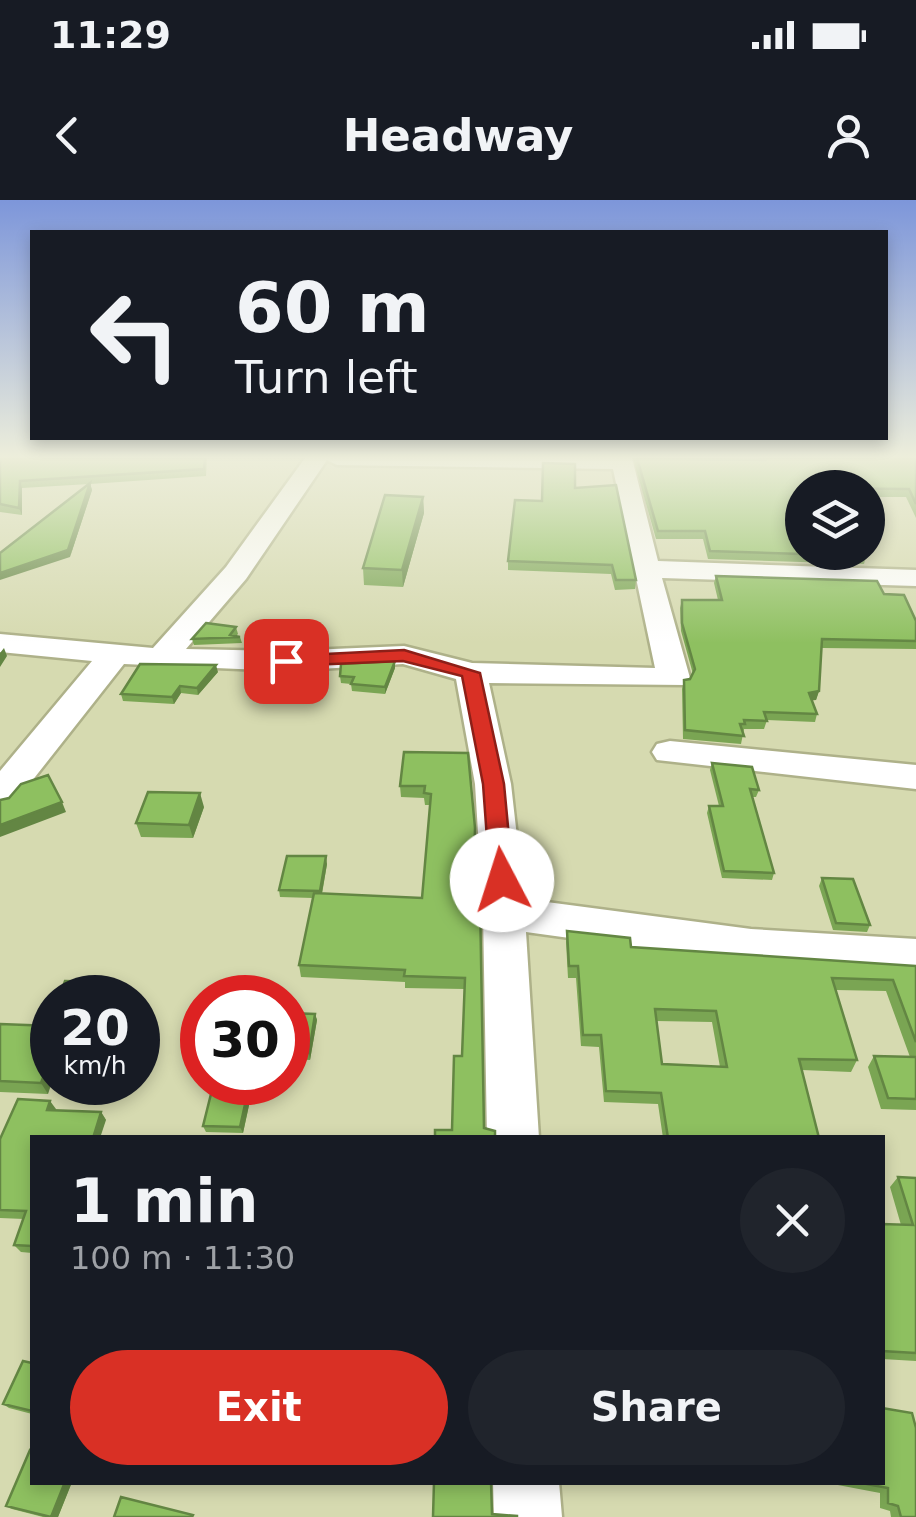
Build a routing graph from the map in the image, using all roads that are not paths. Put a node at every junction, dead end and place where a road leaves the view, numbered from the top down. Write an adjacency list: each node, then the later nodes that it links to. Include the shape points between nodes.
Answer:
1 (274, 519): 7 (street)
2 (636, 519): 3 (street)
3 (646, 569): 4 (street); 8 (street, via 674,678)
4 (916, 578)
5 (0, 643): 6 (street)
6 (115, 654): 7 (street); 11 (street)
7 (161, 658): 8 (street, via 404,656)
8 (471, 673): 12 (street, via 494,784)
9 (670, 752): 10 (street)
10 (916, 777)
11 (0, 796)
12 (504, 912): 13 (street, via 752,946); 14 (street)
13 (916, 956)
14 (513, 1135)
15 (526, 1485): 16 (street)
16 (528, 1517)

